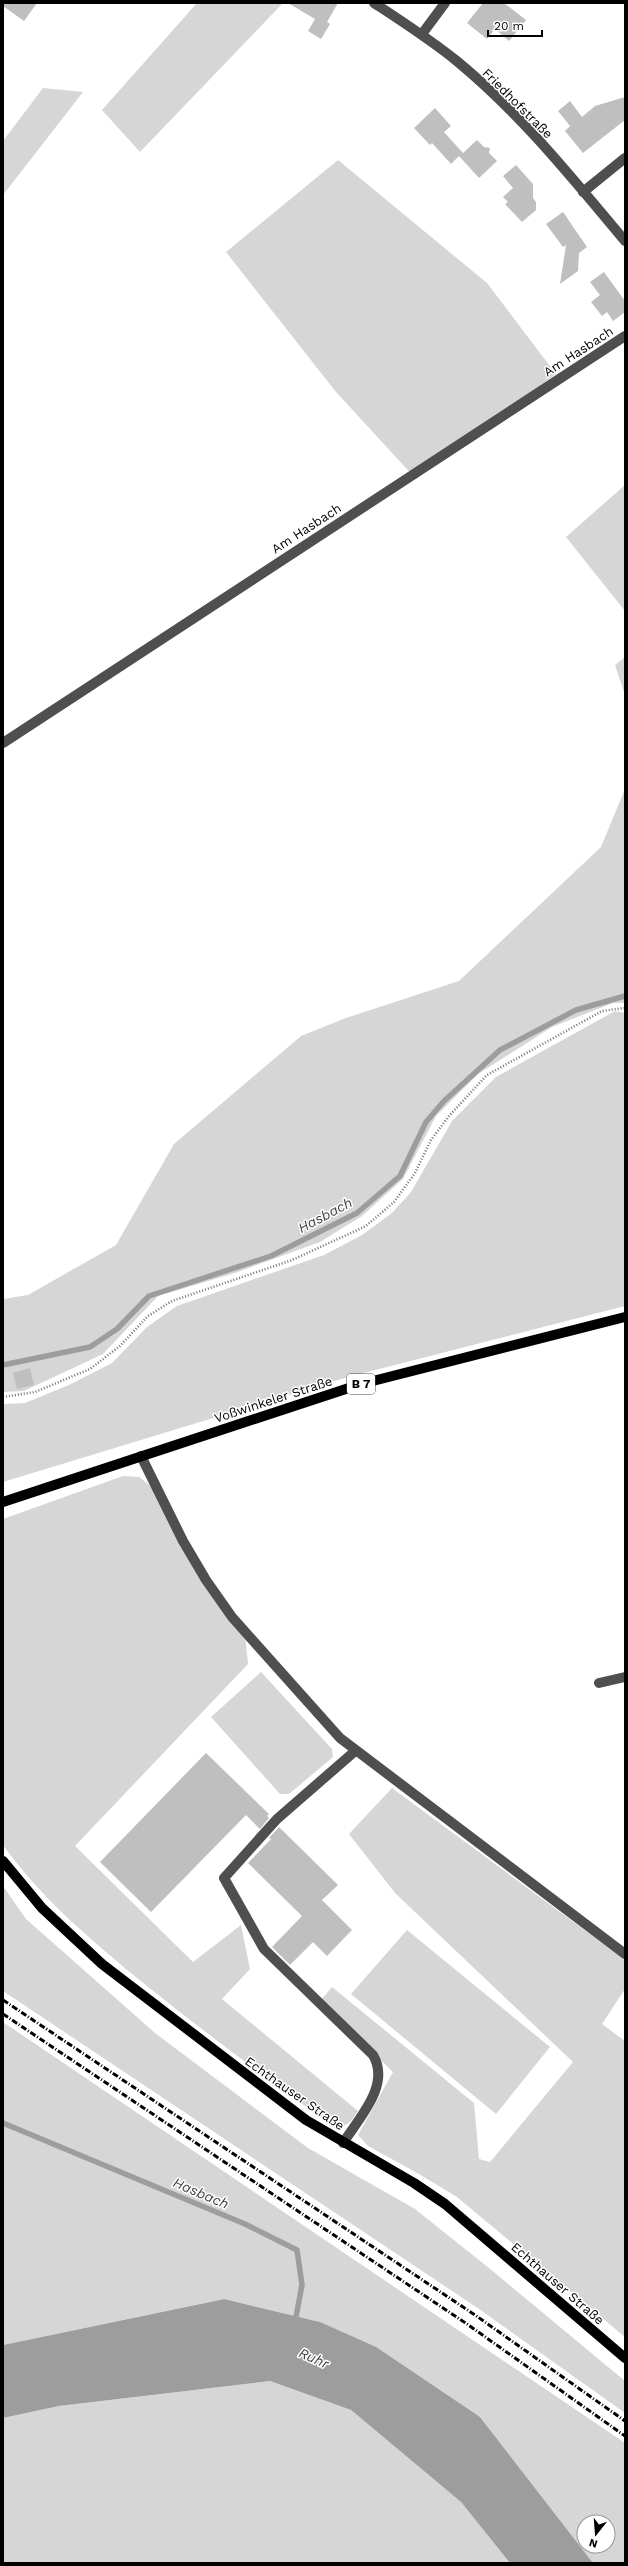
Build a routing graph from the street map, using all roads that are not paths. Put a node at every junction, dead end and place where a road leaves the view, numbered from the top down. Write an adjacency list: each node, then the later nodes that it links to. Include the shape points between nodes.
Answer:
1 (374, 3): 3 (street, Friedhofstraße)
2 (445, 3): 3 (street)
3 (422, 34): 5 (street, Friedhofstraße, via 459,63 507,108)
4 (625, 158): 5 (street)
5 (583, 192): 6 (street, Friedhofstraße)
6 (625, 241)
7 (625, 336): 8 (street, Am Hasbach)
8 (3, 743)
9 (625, 1317): 10 (main road, Voßwinkeler Straße / B 7, via 361,1384)
10 (141, 1456): 11 (main road, Voßwinkeler Straße / B 7); 14 (street, via 183,1542 232,1617)
11 (3, 1502)
12 (625, 1677): 13 (street)
13 (600, 1683)
14 (354, 1752): 16 (street); 17 (street, via 278,1819 224,1878 264,1948 373,2055 379,2065 380,2074 374,2093)
15 (3, 1861): 17 (main road, Echthauser Straße, via 42,1908 102,1964 306,2120)
16 (625, 1954)
17 (343, 2143): 18 (main road, Echthauser Straße, via 414,2183 456,2212)
18 (625, 2358)

